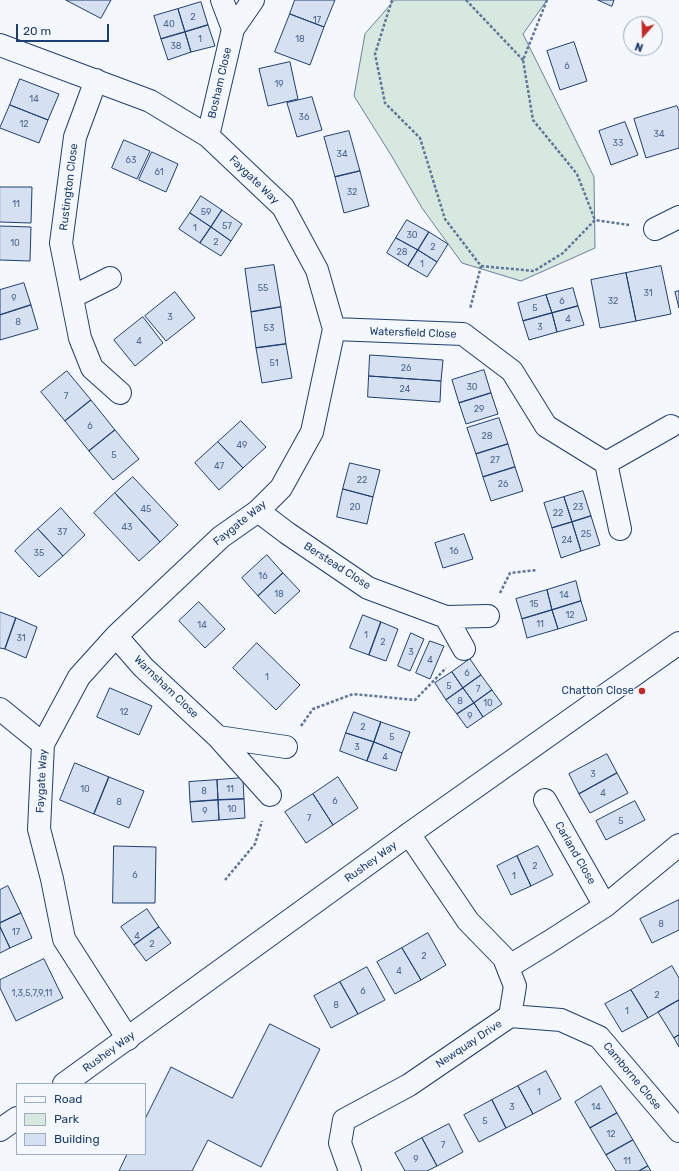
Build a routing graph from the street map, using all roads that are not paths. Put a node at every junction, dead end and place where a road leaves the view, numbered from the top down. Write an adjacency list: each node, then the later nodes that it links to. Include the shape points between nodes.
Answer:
1 (222, 0): 3 (street)
2 (253, 0): 3 (street, Bosham Close)
3 (233, 29): 6 (street, Bosham Close)
4 (0, 44): 5 (street, Faygate Way)
5 (96, 80): 6 (street, Faygate Way, via 150,101); 10 (street, Rustington Close, via 75,137 61,243)
6 (208, 136): 11 (street, Faygate Way, via 283,207 317,270)
7 (679, 217): 8 (street)
8 (655, 229)
9 (110, 278): 10 (street)
10 (72, 297): 12 (street, Rustington Close, via 80,338 92,368)
11 (334, 330): 14 (street, Watersfield Close, via 463,334 512,372 546,426); 15 (street, Faygate Way, via 312,432 281,488)
12 (120, 393)
13 (671, 426): 14 (street)
14 (606, 463): 16 (street)
15 (258, 511): 18 (street, Berstead Close, via 368,588); 19 (street, Faygate Way, via 221,537)
16 (620, 528)
17 (488, 616): 18 (street, Berstead Close)
18 (446, 617): 21 (street)
19 (116, 636): 23 (street, Warnsham Close, via 143,667); 24 (street, Faygate Way, via 79,677)
20 (679, 643): 28 (street, Rushey Way)
21 (464, 649)
22 (0, 709): 24 (street)
23 (218, 737): 25 (street); 26 (street, Warnsham Close)
24 (43, 744): 33 (street, Faygate Way, via 39,829 64,939)
25 (286, 747)
26 (270, 795)
27 (545, 800): 30 (street, Carland Close)
28 (409, 834): 31 (street, Newquay Drive, via 468,921 504,958); 33 (street, Rushey Way)
29 (679, 845): 30 (street)
30 (605, 906): 31 (street)
31 (508, 967): 32 (street, Newquay Drive, via 515,986)
32 (510, 1016): 37 (street, Camborne Close, via 561,1020 599,1037); 38 (street, Newquay Drive, via 409,1085 344,1120 340,1143)
33 (128, 1039): 34 (street, Rushey Way)
34 (65, 1083)
35 (16, 1119): 36 (street)
36 (0, 1130)
37 (679, 1131)
38 (350, 1171)

